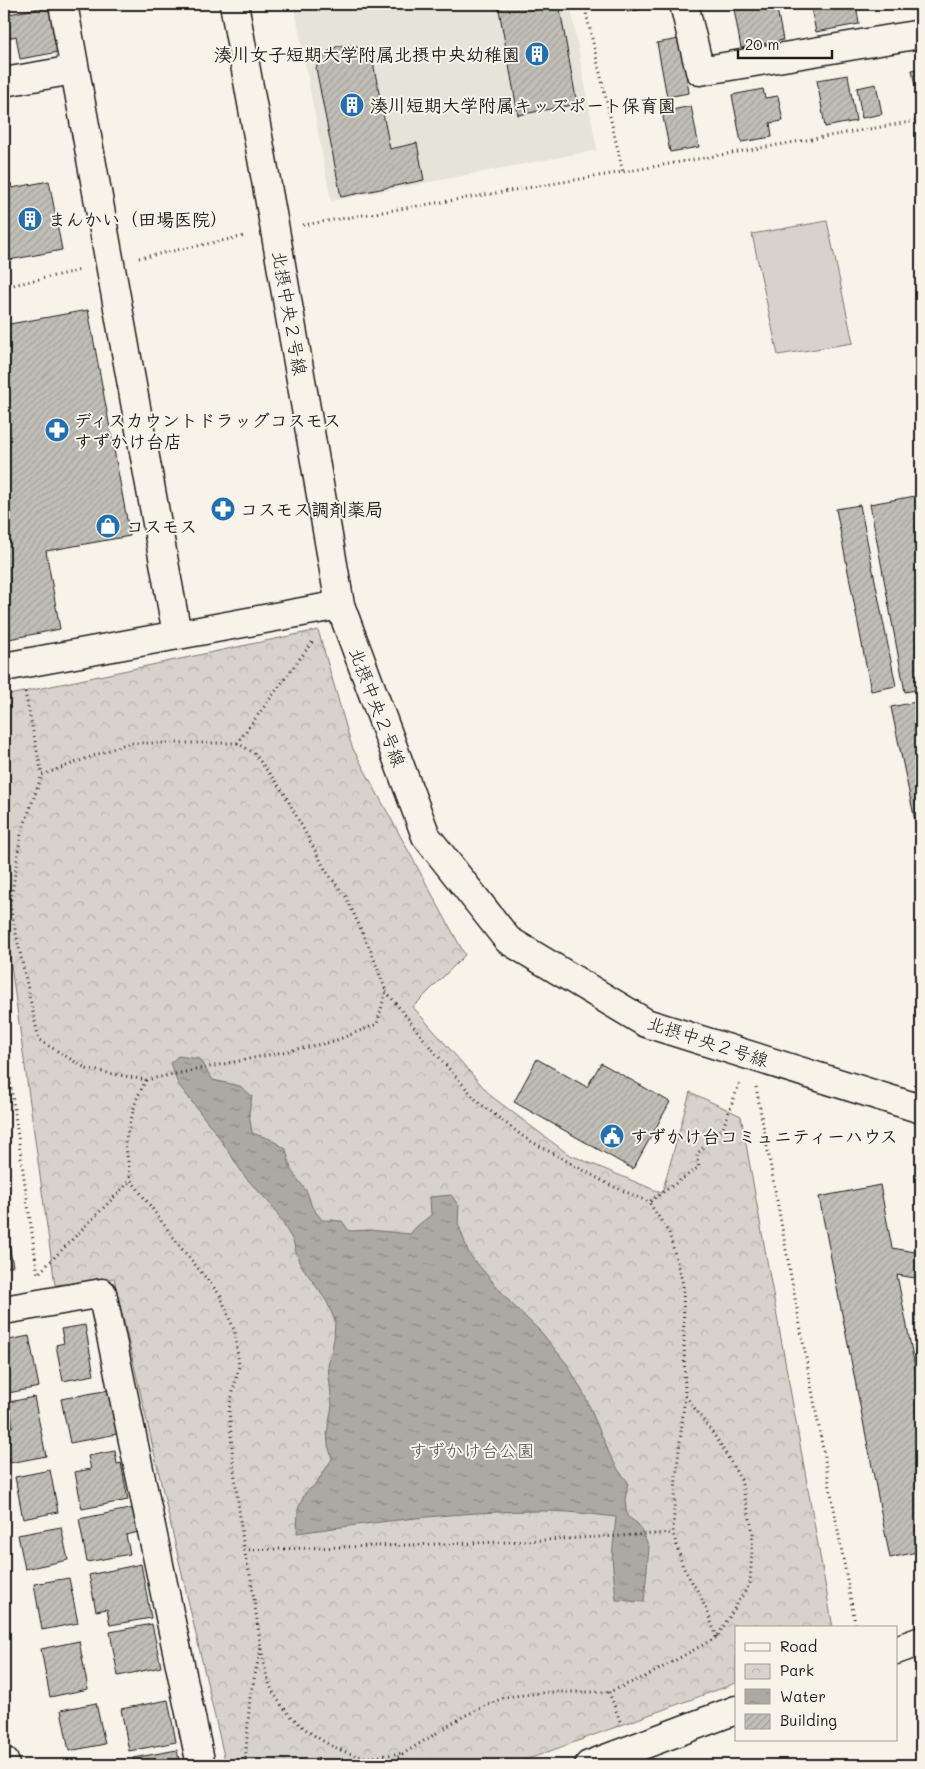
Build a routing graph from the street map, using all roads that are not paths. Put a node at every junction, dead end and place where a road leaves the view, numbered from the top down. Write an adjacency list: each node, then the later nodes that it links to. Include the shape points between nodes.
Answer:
1 (63, 4): 5 (street)
2 (234, 4): 7 (street, 北摂中央２号線)
3 (684, 4): 4 (street, via 700,70)
4 (921, 34)
5 (74, 70): 6 (street); 8 (street)
6 (4, 82)
7 (340, 605): 8 (street); 10 (street, 北摂中央２号線, via 426,836 508,940 646,1023)
8 (177, 634): 9 (street)
9 (12, 666)
10 (921, 1109)
11 (4, 1310): 17 (street, via 102,1293)
12 (921, 1641): 13 (street)
13 (898, 1649)
14 (735, 1710): 18 (street)
15 (4, 1761): 16 (street)
16 (4, 1765)
17 (201, 1765)
18 (589, 1765)

